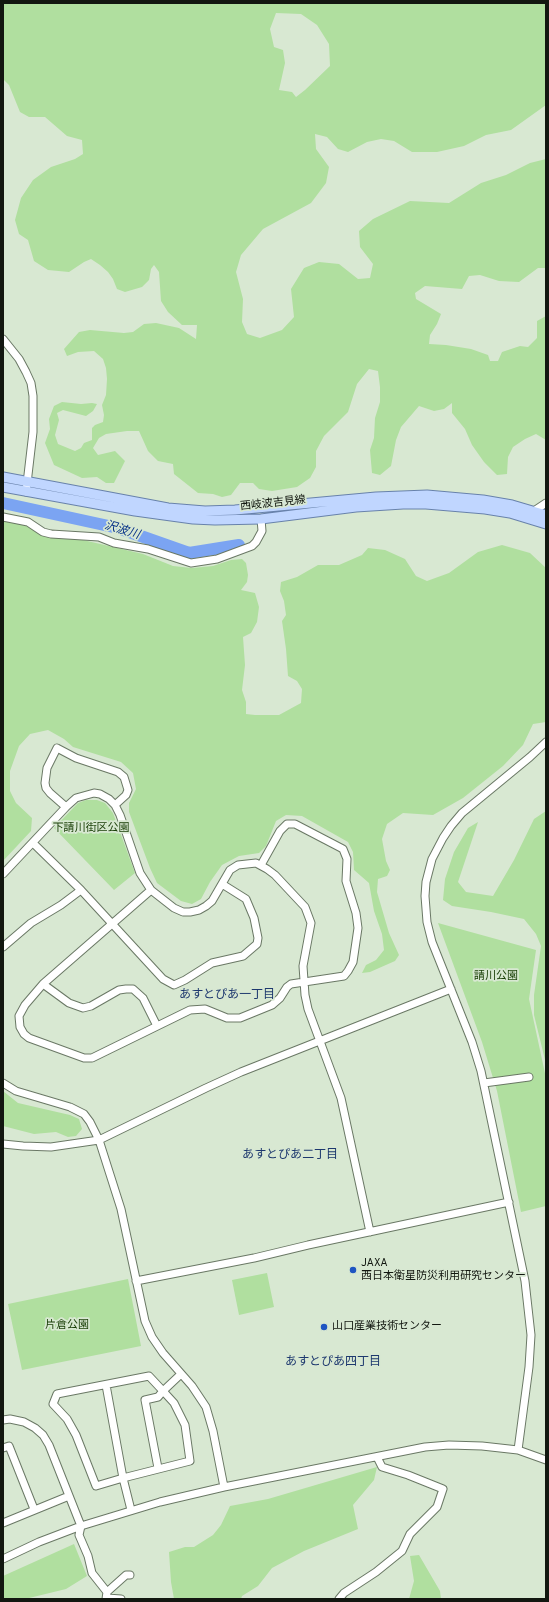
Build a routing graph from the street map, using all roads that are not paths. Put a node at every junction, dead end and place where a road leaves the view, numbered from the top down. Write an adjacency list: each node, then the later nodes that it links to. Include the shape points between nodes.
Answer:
1 (3, 339): 3 (street, via 19,359 31,383 33,432)
2 (3, 477): 3 (main road, 西岐波吉見線)
3 (27, 481): 5 (street); 7 (main road, 西岐波吉見線, via 168,508 235,510 427,495 483,500)
4 (3, 487): 5 (main road, 西岐波吉見線)
5 (26, 492): 10 (main road, 西岐波吉見線, via 186,518)
6 (546, 503): 7 (street)
7 (534, 511): 8 (main road, 西岐波吉見線)
8 (546, 515)
9 (3, 517): 10 (street, via 28,522 51,534 99,537 191,563 222,557 252,546 262,531)
10 (261, 519): 11 (main road, 西岐波吉見線, via 356,507 426,504 456,505 503,512)
11 (546, 524)
12 (546, 742): 25 (street, via 462,813 443,838 432,859 426,882 427,922 432,942)
13 (116, 805): 14 (street, via 94,793 76,798); 14 (street, via 128,790 124,777 118,772 76,758 57,748 47,768 45,783 50,793); 20 (street, via 140,873)
14 (66, 807): 15 (street)
15 (33, 843): 17 (street); 19 (street)
16 (261, 865): 18 (street, via 238,865 230,870); 23 (street, via 280,880 305,906 309,914 311,923 303,966); 23 (street, via 282,827 291,824 338,846 346,853 346,881 358,928 353,962 344,976)
17 (3, 874)
18 (222, 884): 20 (street, via 212,901 190,912 174,908); 21 (street, via 246,899 250,905 258,938 257,944 243,956 212,963 179,983 174,984 163,979)
19 (81, 890): 21 (street); 22 (street, via 31,922)
20 (151, 890): 21 (street)
21 (112, 924): 24 (street)
22 (3, 947)
23 (303, 982): 26 (street, via 291,984 272,1005 240,1018 226,1018 196,1008); 27 (street, via 308,1009)
24 (43, 984): 26 (street, via 69,1003 83,1008 119,990 133,989 143,998); 26 (street, via 19,1016 24,1034 36,1042 84,1058 92,1058)
25 (451, 989): 27 (street); 30 (street, via 472,1042)
26 (157, 1026)
27 (320, 1042): 31 (street, via 206,1088); 34 (street, via 341,1098)
28 (529, 1077): 30 (street)
29 (3, 1083): 31 (street, via 16,1091 70,1106 84,1114)
30 (484, 1083): 33 (street)
31 (99, 1140): 32 (street, via 51,1147); 35 (street, via 121,1209)
32 (3, 1144)
33 (509, 1202): 34 (street); 41 (street, via 525,1281 531,1335)
34 (370, 1232): 35 (street, via 254,1258)
35 (136, 1280): 36 (street, via 150,1333)
36 (181, 1374): 38 (street); 46 (street, via 200,1397 210,1418)
37 (106, 1385): 38 (street, via 149,1376); 45 (street); 45 (street, via 57,1394 53,1404 67,1419 76,1435 96,1486)
38 (163, 1391): 44 (street, via 158,1397 144,1400); 44 (street, via 174,1403 185,1425 190,1461)
39 (3, 1420): 47 (street, via 24,1422 43,1435)
40 (3, 1448): 48 (street, via 9,1446)
41 (518, 1450): 42 (street, via 449,1445); 43 (street)
42 (377, 1457): 46 (street); 56 (street, via 382,1467 443,1489 437,1507 410,1534 402,1551)
43 (546, 1460)
44 (158, 1468): 45 (street)
45 (123, 1478): 49 (street)
46 (224, 1487): 49 (street)
47 (69, 1496): 48 (street); 51 (street)
48 (34, 1509): 50 (street)
49 (131, 1510): 51 (street)
50 (3, 1522)
51 (81, 1526): 52 (street); 54 (street, via 79,1535 92,1573)
52 (3, 1558)
53 (130, 1575): 54 (street, via 126,1575)
54 (107, 1596): 55 (street)
55 (121, 1599)
56 (339, 1599)

